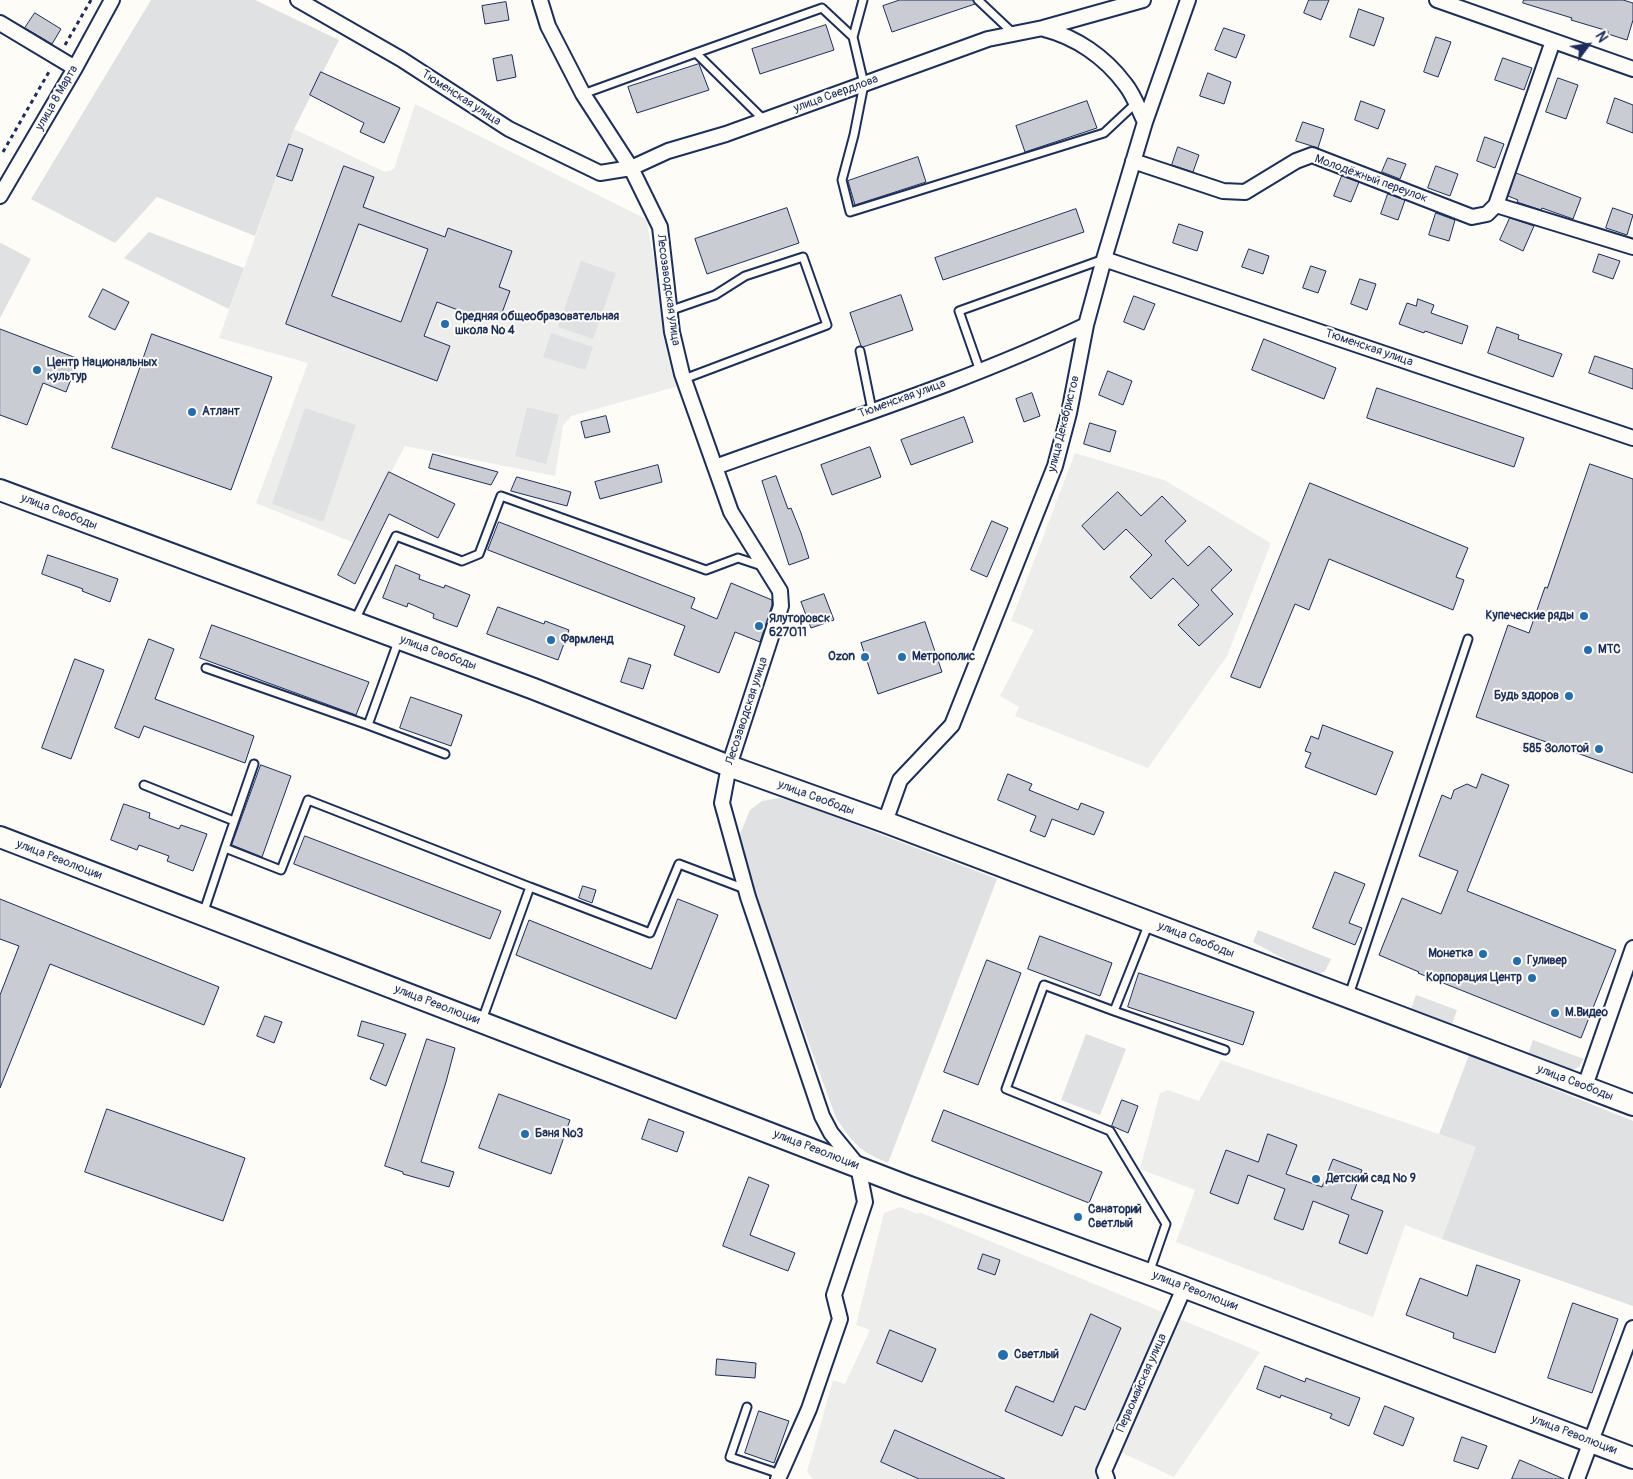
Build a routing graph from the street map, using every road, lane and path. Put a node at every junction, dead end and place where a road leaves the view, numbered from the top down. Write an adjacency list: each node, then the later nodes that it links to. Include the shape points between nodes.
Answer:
1 (91, 0): 16 (path)
2 (112, 0): 17 (street, улица 8 Марта)
3 (298, 0): 26 (street, Тюменская улица, via 401,59 509,130 600,173)
4 (540, 0): 20 (street, Лесозаводская улица, via 548,26)
5 (863, 0): 13 (lane)
6 (978, 0): 12 (lane)
7 (1142, 0): 11 (street, улица Свердлова)
8 (1188, 0): 23 (street, улица Декабристов)
9 (1437, 0): 14 (street)
10 (0, 23): 16 (street)
11 (1043, 28): 12 (street, улица Свердлова); 21 (street, via 1099,55 1126,84)
12 (1014, 34): 19 (street, улица Свердлова, via 988,39)
13 (853, 37): 15 (lane, via 822,8); 19 (lane)
14 (1553, 41): 18 (street); 29 (street)
15 (696, 53): 20 (lane); 22 (lane)
16 (57, 57): 17 (street); 24 (path)
17 (75, 68): 27 (street, улица 8 Марта)
18 (1633, 69)
19 (864, 84): 21 (lane, via 842,180 850,212 1104,133); 22 (street, улица Свердлова)
20 (583, 94): 26 (street, Лесозаводская улица)
21 (1136, 104): 23 (street)
22 (764, 120): 26 (street, улица Свердлова, via 668,151)
23 (1145, 122): 25 (street, улица Декабристов)
24 (3, 152)
25 (1133, 161): 29 (street, Молодёжный переулок, via 1223,191 1245,192 1296,160 1312,155 1472,217 1487,214); 31 (street, улица Декабристов)
26 (631, 168): 32 (street, Лесозаводская улица, via 660,227)
27 (4, 178): 28 (street, улица 8 Марта)
28 (0, 196)
29 (1496, 205): 30 (street)
30 (1633, 247)
31 (1104, 259): 33 (street, улица Декабристов); 35 (lane, via 959,311); 38 (street, Тюменская улица)
32 (669, 310): 36 (street, Лесозаводская улица); 36 (lane, via 715,295 745,276 803,256 827,325)
33 (1086, 325): 35 (street, Тюменская улица); 52 (street, улица Декабристов, via 1055,466 952,725 900,780)
34 (860, 352): 37 (lane)
35 (980, 370): 37 (street, Тюменская улица)
36 (684, 379): 39 (street, Лесозаводская улица)
37 (872, 410): 39 (street, Тюменская улица)
38 (1633, 438)
39 (715, 467): 41 (street, Лесозаводская улица, via 731,512)
40 (0, 490): 42 (street, улица Свободы)
41 (767, 567): 42 (lane, via 738,558 706,570 501,496 479,554 462,561 396,536); 49 (street, Лесозаводская улица, via 780,591 781,606)
42 (354, 622): 43 (street, улица Свободы)
43 (399, 639): 46 (lane); 49 (street, улица Свободы)
44 (1468, 639): 60 (lane)
45 (206, 668): 46 (lane)
46 (368, 725): 47 (lane)
47 (445, 754)
48 (254, 764): 51 (lane)
49 (729, 766): 52 (street, улица Свободы); 56 (street, Лесозаводская улица, via 722,803)
50 (144, 785): 51 (lane)
51 (234, 821): 54 (lane)
52 (884, 822): 58 (street, улица Свободы)
53 (0, 837): 57 (street, улица Революции)
54 (225, 848): 55 (lane, via 282,870 308,800); 57 (lane)
55 (530, 887): 56 (lane, via 650,934 678,864); 62 (lane)
56 (746, 889): 66 (street, Лесозаводская улица, via 822,1116 831,1133)
57 (202, 915): 62 (street, улица Революции)
58 (1149, 922): 60 (street, улица Свободы); 61 (lane)
59 (1633, 948): 64 (street)
60 (1348, 997): 64 (street, улица Свободы)
61 (1114, 1011): 63 (lane); 67 (lane, via 1044,985 1006,1089 1110,1131 1166,1224)
62 (481, 1022): 66 (street, улица Революции)
63 (1225, 1050)
64 (1585, 1086): 65 (street, улица Свободы)
65 (1633, 1105)
66 (858, 1166): 67 (street, улица Революции); 73 (street, Лесозаводская улица, via 865,1202 834,1295 840,1319 809,1409)
67 (1149, 1274): 68 (street, улица Революции)
68 (1184, 1288): 71 (street, улица Революции); 74 (street, Первомайская улица, via 1104,1472)
69 (1633, 1328): 71 (street)
70 (746, 1407): 73 (lane, via 730,1457)
71 (1591, 1442): 72 (street, улица Революции); 75 (street)
72 (1633, 1458)
73 (779, 1477)
74 (1107, 1479)
75 (1577, 1479)

